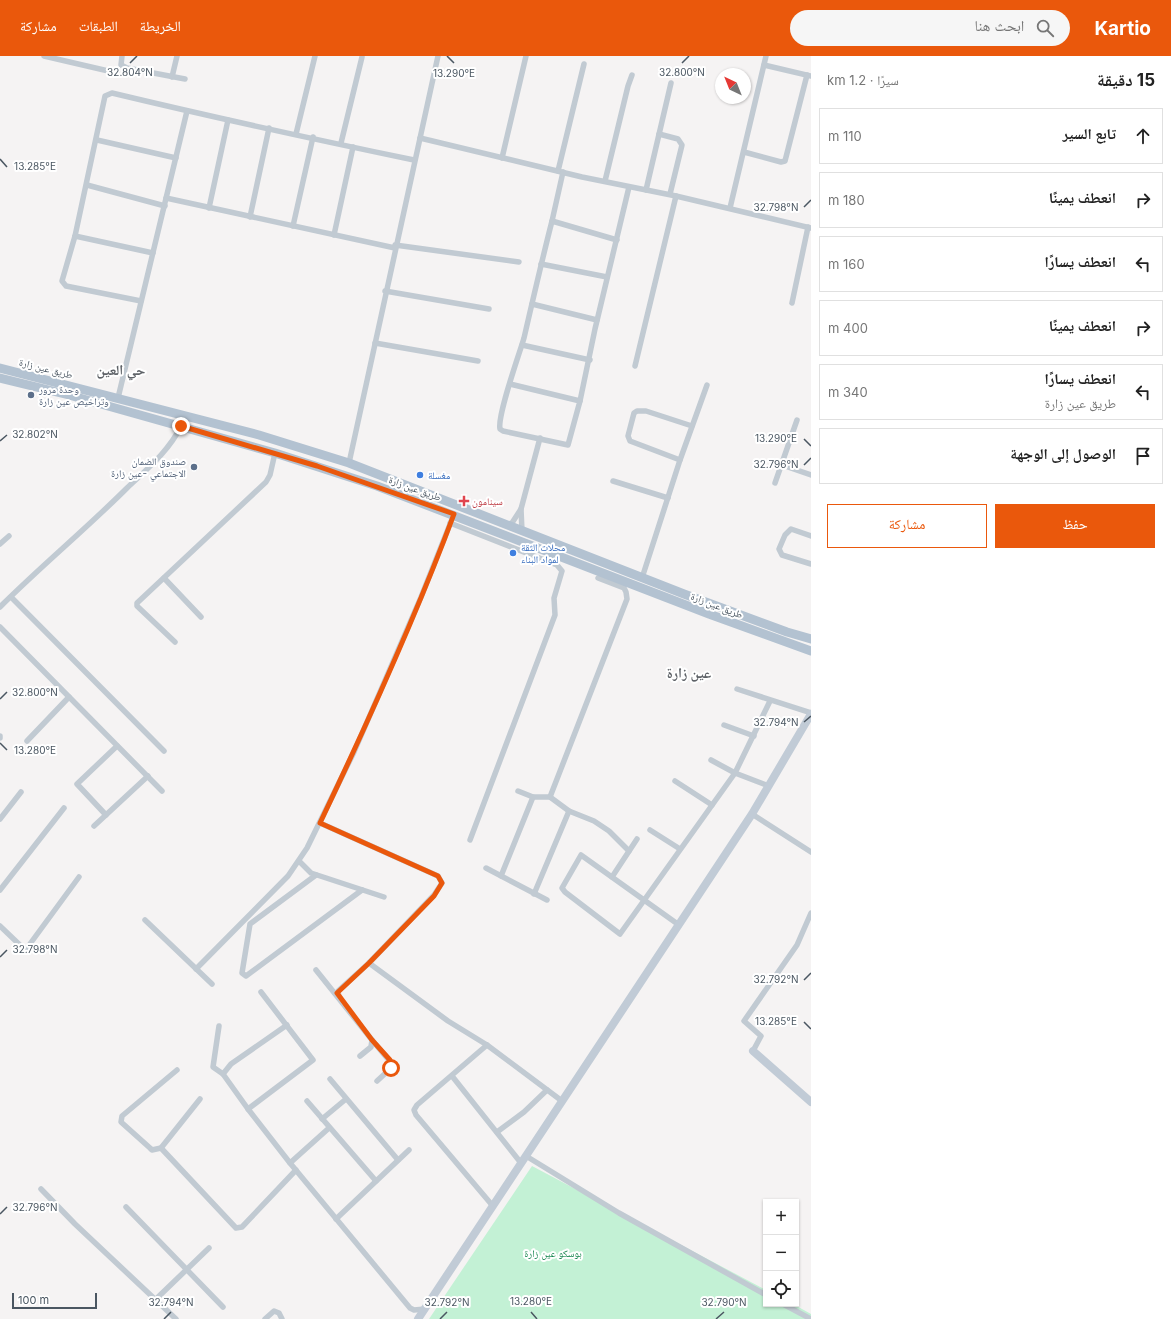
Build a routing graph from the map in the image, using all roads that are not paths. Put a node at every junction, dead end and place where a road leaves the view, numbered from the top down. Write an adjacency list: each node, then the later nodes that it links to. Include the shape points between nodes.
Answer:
1 (44, 56): 10 (street)
2 (79, 56): 10 (street)
3 (122, 56): 16 (street, via 121,65 127,68)
4 (177, 56): 16 (street)
5 (315, 56): 22 (street)
6 (438, 56): 25 (street)
7 (526, 56): 31 (street)
8 (766, 56): 12 (street)
9 (362, 57): 27 (street)
10 (77, 64): 13 (street)
11 (584, 64): 33 (street)
12 (764, 65): 15 (street); 29 (street)
13 (117, 73)
14 (632, 75): 34 (street)
15 (809, 75): 29 (street, via 785,161 780,162)
16 (172, 77): 17 (street)
17 (185, 79)
18 (671, 83): 23 (street)
19 (187, 111): 20 (street); 26 (street, via 108,94 105,96); 30 (street)
20 (228, 120): 21 (street); 41 (street)
21 (269, 128): 22 (street); 43 (street)
22 (296, 134): 24 (street)
23 (659, 134): 37 (street); 38 (street, via 678,139 682,145)
24 (313, 137): 27 (street); 45 (street)
25 (420, 138): 31 (street); 32 (street)
26 (97, 140): 30 (street); 35 (street)
27 (341, 143): 28 (street)
28 (353, 147): 32 (street); 47 (street)
29 (744, 152): 42 (street)
30 (176, 158): 39 (street)
31 (502, 158): 33 (street)
32 (414, 160): 50 (street)
33 (561, 172): 34 (street); 44 (street)
34 (605, 181): 36 (street)
35 (87, 185): 40 (street); 48 (street)
36 (629, 187): 37 (street); 49 (street)
37 (646, 190): 38 (street)
38 (673, 195): 42 (street); 65 (street)
39 (166, 198): 40 (street); 41 (street)
40 (164, 206): 51 (street)
41 (209, 208): 43 (street)
42 (730, 208): 46 (street)
43 (250, 217): 45 (street)
44 (552, 221): 49 (street); 53 (street)
45 (293, 226): 47 (street)
46 (810, 227): 57 (street)
47 (334, 235): 50 (street)
48 (75, 236): 51 (street); 56 (street, via 62,281 64,285)
49 (617, 240): 54 (street)
50 (395, 247): 52 (street); 55 (street)
51 (153, 253): 56 (street)
52 (519, 262)
53 (541, 264): 54 (street); 58 (street)
54 (607, 277): 60 (street)
55 (385, 291): 59 (street); 61 (street)
56 (141, 301): 70 (street)
57 (792, 303)
58 (532, 304): 60 (street); 62 (street)
59 (489, 309)
60 (597, 320): 63 (street)
61 (375, 343): 64 (street); 78 (street)
62 (522, 345): 63 (street); 68 (street)
63 (590, 360): 71 (street)
64 (478, 361)
65 (635, 366)
66 (0, 368): 70 (main road, طريق عين زارة)
67 (0, 378): 73 (main road, طريق عين زارة)
68 (510, 384): 71 (street); 75 (street, via 500,429)
69 (707, 385): 74 (street)
70 (118, 398): 78 (main road, طريق عين زارة, via 260,435)
71 (580, 401): 75 (street, via 568,445)
72 (797, 420): 79 (street)
73 (181, 426): 76 (main road, طريق عين زارة); 95 (street, via 170,446 92,523)
74 (692, 426): 77 (street); 77 (street, via 646,411 637,410 634,413 628,436 630,441)
75 (540, 438): 84 (street)
76 (275, 453): 85 (main road, طريق عين زارة, via 390,491); 92 (street, via 266,482)
77 (680, 460): 83 (street)
78 (349, 463): 86 (main road, طريق عين زارة)
79 (782, 465): 80 (street); 82 (street)
80 (811, 475)
81 (613, 481): 83 (street)
82 (775, 483)
83 (668, 498): 94 (street)
84 (521, 509): 86 (street); 87 (street)
85 (452, 519): 101 (main road, طريق عين زارة); 127 (street, via 422,597); 131 (street, via 557,565 562,572 554,598 555,615)
86 (510, 526): 87 (main road, طريق عين زارة)
87 (522, 531): 94 (main road, طريق عين زارة)
88 (9, 536): 90 (street)
89 (811, 536): 91 (street, via 791,529 785,535 779,550 782,555)
90 (0, 544)
91 (811, 564)
92 (164, 578): 97 (street); 100 (street, via 139,601 137,606)
93 (598, 578): 120 (street, via 624,588 627,599)
94 (642, 578): 99 (main road, طريق عين زارة)
95 (11, 596): 96 (street); 110 (street)
96 (0, 608)
97 (201, 617)
98 (0, 627): 103 (street)
99 (811, 639)
100 (175, 642)
101 (811, 651)
102 (737, 689): 104 (street)
103 (69, 697): 108 (street); 109 (street)
104 (770, 700): 105 (street); 107 (street)
105 (811, 713): 115 (main road)
106 (724, 725): 107 (street)
107 (754, 736): 112 (street)
108 (27, 741)
109 (117, 746): 113 (street); 125 (street, via 78,784)
110 (164, 751)
111 (712, 760): 112 (street)
112 (735, 773): 115 (street); 121 (street)
113 (148, 776): 116 (street); 125 (street)
114 (675, 781): 121 (street)
115 (769, 786): 124 (main road)
116 (162, 791)
117 (518, 791): 119 (street)
118 (21, 792): 126 (street)
119 (533, 797): 120 (street); 138 (street)
120 (550, 797): 123 (street)
121 (712, 805): 132 (street)
122 (64, 808): 141 (street)
123 (569, 811): 133 (street, via 599,824); 143 (street)
124 (752, 814): 134 (street); 149 (main road)
125 (106, 816): 128 (street)
126 (0, 819)
127 (320, 823): 135 (street); 151 (street, via 438,876 442,883 434,896)
128 (94, 826)
129 (650, 830): 132 (street)
130 (637, 839): 133 (street)
131 (470, 840)
132 (680, 849): 146 (street)
133 (629, 851): 140 (street)
134 (811, 852)
135 (299, 861): 137 (street, via 311,874); 152 (street, via 288,876)
136 (486, 868): 138 (street)
137 (316, 875): 142 (street); 142 (street, via 250,924 242,973 246,976)
138 (501, 876): 143 (street)
139 (79, 877): 150 (street, via 27,948 22,948)
140 (612, 877): 146 (street); 146 (street, via 581,855 562,888 620,934)
141 (0, 890)
142 (362, 890): 144 (street)
143 (534, 894): 145 (street)
144 (384, 897)
145 (547, 900)
146 (643, 900): 149 (street)
147 (811, 913): 161 (street, via 797,945 744,1021 761,1036)
148 (145, 920): 152 (street)
149 (679, 925): 172 (main road)
150 (0, 926)
151 (369, 963): 156 (street, via 338,991); 160 (street, via 448,1021)
152 (196, 969): 154 (street)
153 (316, 970): 156 (street)
154 (212, 984)
155 (261, 992): 157 (street)
156 (339, 998): 159 (street)
157 (287, 1025): 164 (street, via 231,1064); 174 (street, via 313,1060)
158 (219, 1026): 164 (street, via 213,1068)
159 (372, 1040): 162 (street, via 371,1047); 167 (street, via 392,1064)
160 (487, 1045): 165 (street); 168 (street)
161 (753, 1051): 173 (main road)
162 (360, 1056)
163 (177, 1070): 178 (street, via 121,1119 121,1122 152,1150)
164 (223, 1074): 174 (street)
165 (452, 1076): 177 (street); 187 (street, via 416,1105 414,1110)
166 (330, 1079): 170 (street)
167 (377, 1081)
168 (547, 1090): 172 (street); 177 (street)
169 (200, 1099): 178 (street)
170 (346, 1099): 175 (street); 181 (street)
171 (307, 1101): 175 (street)
172 (562, 1101): 180 (main road)
173 (811, 1102)
174 (248, 1109): 182 (street)
175 (322, 1119): 176 (street)
176 (329, 1128): 182 (street); 185 (street)
177 (498, 1132): 183 (street)
178 (161, 1148): 184 (street, via 236,1228 242,1227)
179 (409, 1150): 181 (street)
180 (526, 1156): 183 (main road); 192 (street, via 619,1213)
181 (398, 1160): 185 (street)
182 (290, 1163): 184 (street)
183 (521, 1163): 187 (main road)
184 (296, 1170): 189 (street)
185 (376, 1181): 189 (street)
186 (41, 1189): 193 (street, via 72,1222)
187 (492, 1205): 196 (main road)
188 (126, 1207): 191 (street)
189 (336, 1219): 196 (street, via 410,1308)
190 (209, 1248): 191 (street)
191 (186, 1270): 193 (street); 194 (street)
192 (763, 1293)
193 (155, 1300): 197 (street)
194 (223, 1307)
195 (789, 1307): 201 (street)
196 (425, 1309): 200 (main road)
197 (176, 1319)
198 (265, 1319): 199 (street, via 274,1311 279,1313)
199 (282, 1319)
200 (418, 1319)
201 (811, 1319)

